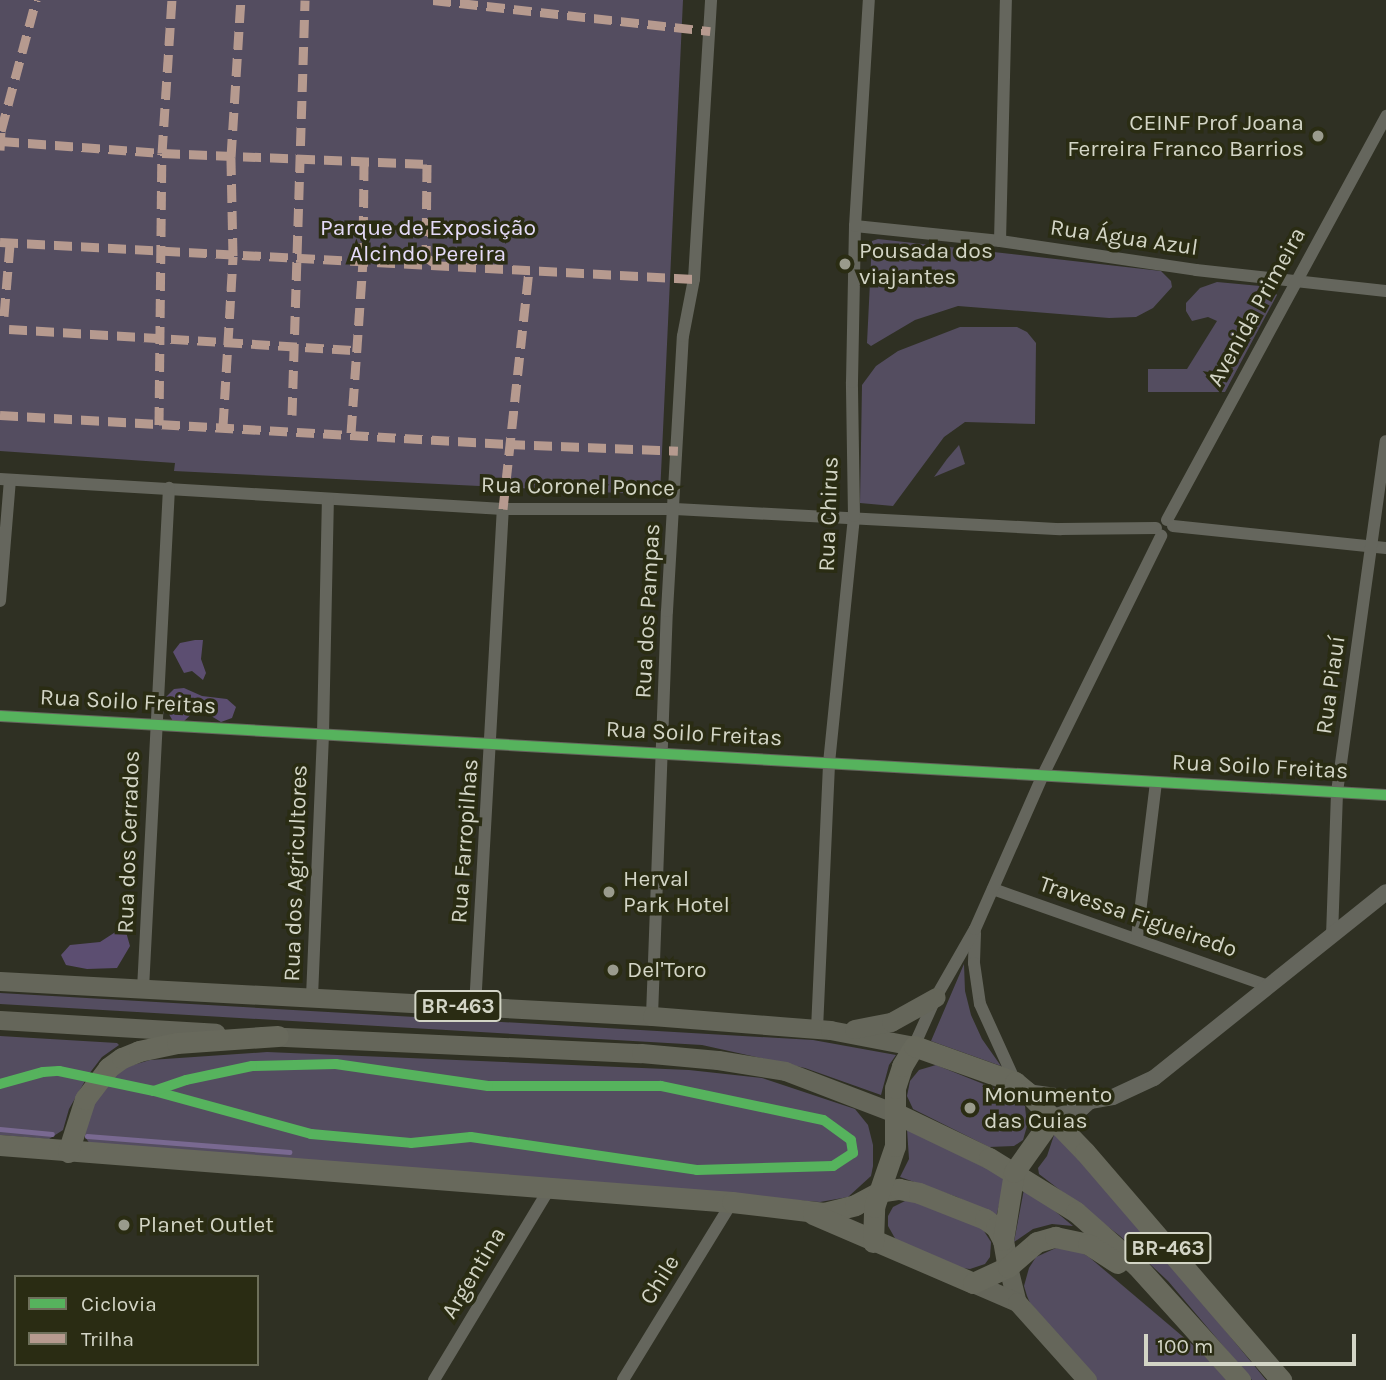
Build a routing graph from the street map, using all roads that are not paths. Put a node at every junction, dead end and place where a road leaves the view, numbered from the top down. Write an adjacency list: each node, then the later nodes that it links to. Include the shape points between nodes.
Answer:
1 (711, 0): 14 (street, Rua dos Pampas, via 694,279 683,335)
2 (869, 0): 5 (street, Rua Chirus)
3 (1006, 0): 6 (street)
4 (1386, 116): 7 (street, Avenida Primeira)
5 (855, 226): 6 (street, Rua Água Azul); 15 (street, Rua Chirus)
6 (1000, 241): 7 (street, Rua Água Azul)
7 (1296, 283): 8 (street, Rua Água Azul); 16 (street, Avenida Primeira)
8 (1386, 291)
9 (1386, 442): 17 (street, Rua Piauí)
10 (5, 480): 11 (street, Rua Coronel Ponce); 19 (street)
11 (169, 488): 12 (street, Rua Coronel Ponce); 21 (street, Rua dos Cerrados)
12 (328, 499): 13 (street, Rua Coronel Ponce); 22 (street, Rua dos Agricultores)
13 (503, 509): 14 (street, Rua Coronel Ponce); 23 (street, Rua Farropilhas)
14 (675, 509): 15 (street, Rua Coronel Ponce); 24 (street, Rua dos Pampas)
15 (854, 516): 16 (street, Rua Coronel Ponce, via 1059,528); 25 (street, Rua Chirus)
16 (1164, 528): 17 (street, Rua Coronel Ponce); 26 (street, Avenida Primeira)
17 (1372, 546): 18 (street, Rua Coronel Ponce); 28 (street, Rua Piauí)
18 (1386, 548)
19 (0, 601)
20 (0, 716): 21 (street, Rua Soilo Freitas)
21 (155, 724): 22 (street, Rua Soilo Freitas); 37 (street, Rua dos Cerrados)
22 (323, 734): 23 (street, Rua Soilo Freitas); 38 (street, Rua dos Agricultores)
23 (492, 744): 24 (street, Rua Soilo Freitas); 40 (street, Rua Farropilhas)
24 (662, 754): 25 (street, Rua Soilo Freitas); 41 (street, Rua dos Pampas)
25 (829, 763): 26 (street, Rua Soilo Freitas); 43 (street, Rua Chirus)
26 (1043, 775): 27 (street, Rua Soilo Freitas); 30 (street, Avenida Primeira)
27 (1156, 782): 28 (street, Rua Soilo Freitas); 34 (street)
28 (1337, 792): 29 (street, Rua Soilo Freitas); 33 (street, Rua Piauí)
29 (1386, 795)
30 (993, 889): 32 (street, Avenida Primeira); 34 (street, Travessa Figueiredo)
31 (1386, 892): 33 (street)
32 (975, 929): 39 (street, Avenida Primeira); 46 (street, Avenida Primeira, via 980,1004)
33 (1332, 936): 36 (street)
34 (1137, 937): 36 (street, Travessa Figueiredo)
35 (0, 981): 37 (main road, BR-463)
36 (1269, 986): 47 (street, via 1154,1079 1113,1097)
37 (144, 989): 38 (main road, BR-463)
38 (312, 997): 40 (main road, BR-463)
39 (936, 998): 43 (main road, via 891,1023); 45 (street, Avenida Primeira)
40 (475, 1007): 41 (main road, BR-463)
41 (652, 1016): 43 (main road, BR-463)
42 (0, 1020): 44 (main road, BR-463)
43 (823, 1029): 45 (main road, BR-463)
44 (278, 1036): 48 (main road, BR-463, via 718,1060 785,1071); 52 (highway, via 177,1043 122,1058 108,1068 85,1099)
45 (914, 1046): 46 (highway, BR-463); 48 (highway, via 895,1088)
46 (1021, 1087): 47 (street); 49 (highway, BR-463); 50 (highway, via 1035,1111)
47 (1090, 1101): 49 (street)
48 (895, 1113): 53 (highway, BR-463, via 989,1158); 55 (highway, via 895,1146)
49 (1054, 1117): 50 (highway); 68 (highway, BR-463)
50 (1039, 1135): 53 (highway)
51 (0, 1146): 52 (highway)
52 (68, 1152): 54 (highway)
53 (1019, 1165): 58 (highway); 63 (highway, BR-463, via 1137,1266)
54 (550, 1188): 56 (highway); 64 (street, Argentina)
55 (879, 1192): 57 (highway, via 844,1209); 58 (highway, via 919,1192 973,1213 996,1227); 59 (highway)
56 (733, 1202): 57 (highway); 65 (street, Chile)
57 (805, 1211): 59 (highway)
58 (1003, 1240): 60 (highway)
59 (873, 1242): 61 (highway)
60 (1008, 1267): 61 (highway); 62 (main road); 63 (highway, via 1037,1242 1072,1238 1108,1256)
61 (974, 1283): 62 (main road)
62 (1017, 1302): 66 (main road)
63 (1178, 1308): 67 (highway, BR-463)
64 (434, 1380)
65 (624, 1380)
66 (1087, 1380)
67 (1240, 1380)
68 (1281, 1380)

